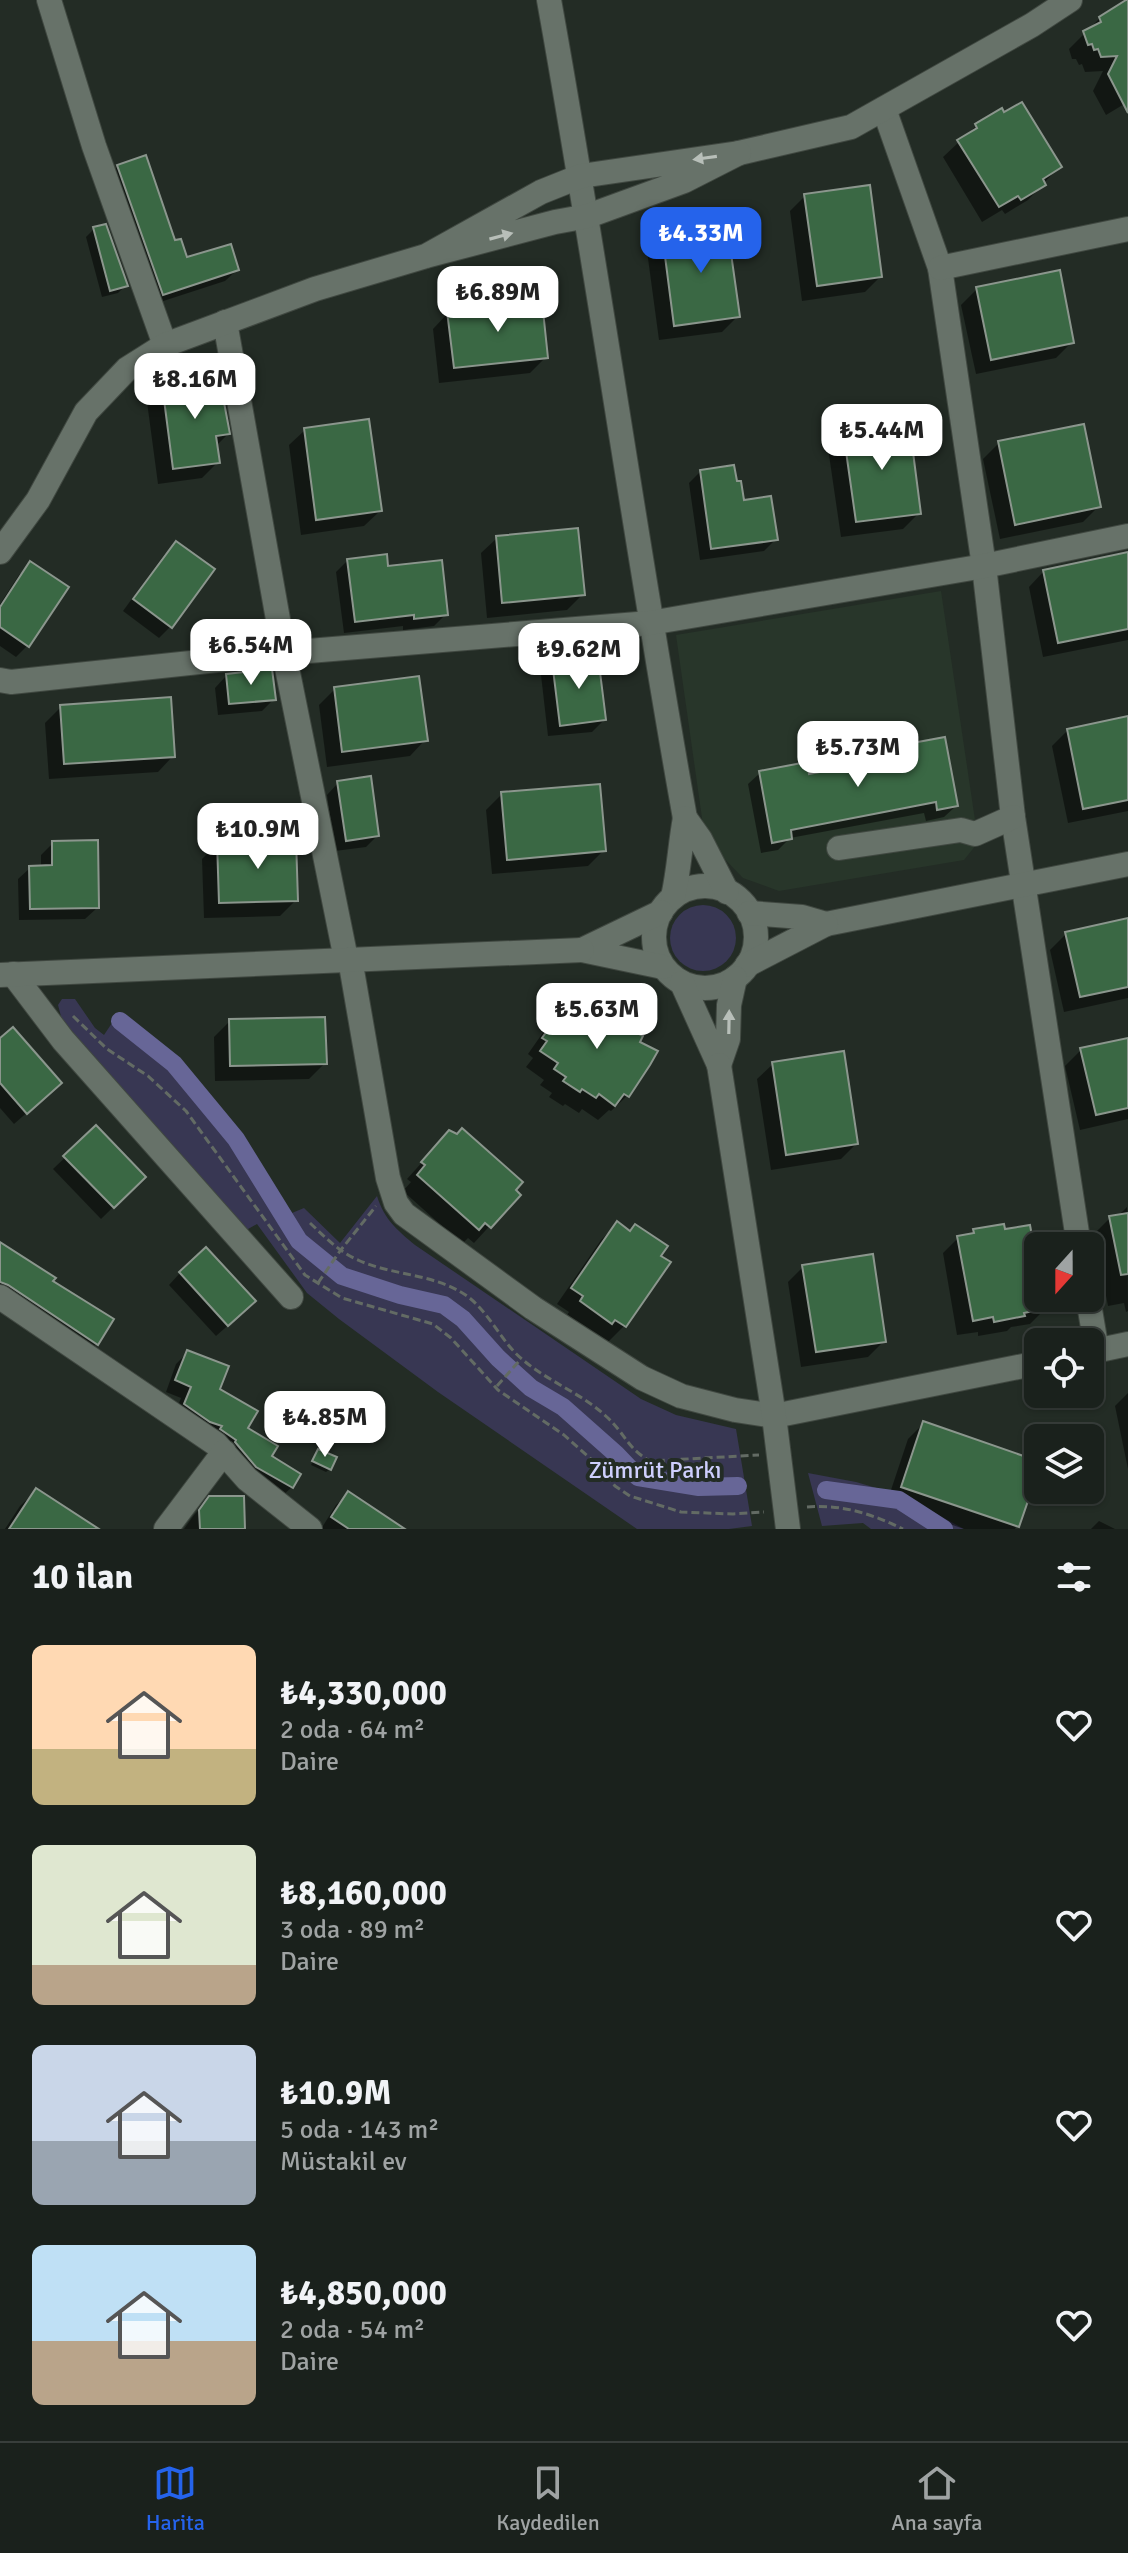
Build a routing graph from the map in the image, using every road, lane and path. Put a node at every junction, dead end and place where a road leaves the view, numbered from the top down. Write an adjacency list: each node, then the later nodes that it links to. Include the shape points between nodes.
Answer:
1 (49, 0): 12 (street)
2 (549, 0): 6 (street)
3 (1070, 0): 4 (street)
4 (884, 109): 5 (street, via 851,127); 10 (street)
5 (739, 153): 6 (street, one-way to 6); 7 (street, via 684,181)
6 (581, 176): 7 (street); 9 (street, via 528,198)
7 (588, 216): 9 (street, one-way to 7); 16 (street)
8 (1128, 229): 10 (street)
9 (426, 256): 11 (street)
10 (940, 268): 15 (street)
11 (225, 322): 12 (street); 17 (street)
12 (165, 345): 14 (street, via 127,369 86,412 38,500)
13 (1128, 536): 15 (street)
14 (0, 552)
15 (984, 566): 16 (street); 19 (street)
16 (650, 623): 17 (street); 20 (street)
17 (284, 653): 18 (street); 29 (street)
18 (0, 680)
19 (1013, 817): 21 (street, via 975,834 961,830); 23 (street)
20 (685, 818): 24 (street); 25 (street, via 679,873)
21 (839, 848)
22 (1128, 864): 23 (street)
23 (1023, 885): 27 (street); 38 (street)
24 (727, 892): 25 (street, via 701,886); 26 (street)
25 (667, 905): 28 (street); 30 (street, via 654,930)
26 (749, 913): 27 (street); 31 (street, via 756,941)
27 (826, 924): 31 (street)
28 (582, 950): 29 (street); 30 (street)
29 (348, 959): 32 (street); 36 (street)
30 (663, 967): 33 (street)
31 (741, 972): 33 (street, via 712,988); 35 (street, one-way to 31, via 728,1039 729,1005)
32 (7, 975): 42 (street)
33 (682, 983): 35 (street)
34 (65, 1009): 40 (path, via 186,1111 305,1275)
35 (719, 1065): 48 (street)
36 (393, 1195): 39 (path, via 379,1202); 48 (street, via 404,1214 533,1308 642,1378 681,1396)
37 (310, 1223): 39 (path)
38 (1077, 1232)
39 (340, 1251): 40 (path); 45 (path, via 469,1297)
40 (318, 1283): 47 (path, via 342,1298 433,1324)
41 (0, 1297): 49 (street)
42 (291, 1297)
43 (1128, 1344): 44 (street)
44 (1104, 1349)
45 (520, 1360): 47 (path); 50 (path, via 591,1403 635,1453 650,1461)
46 (1024, 1366): 48 (street)
47 (496, 1387): 51 (path, via 564,1435 630,1496 681,1512)
48 (774, 1416): 50 (street)
49 (224, 1452): 52 (street); 53 (street, via 247,1479)
50 (778, 1452): 51 (street)
51 (787, 1520): 54 (path, via 835,1505)
52 (166, 1529)
53 (310, 1529)
54 (903, 1529)

